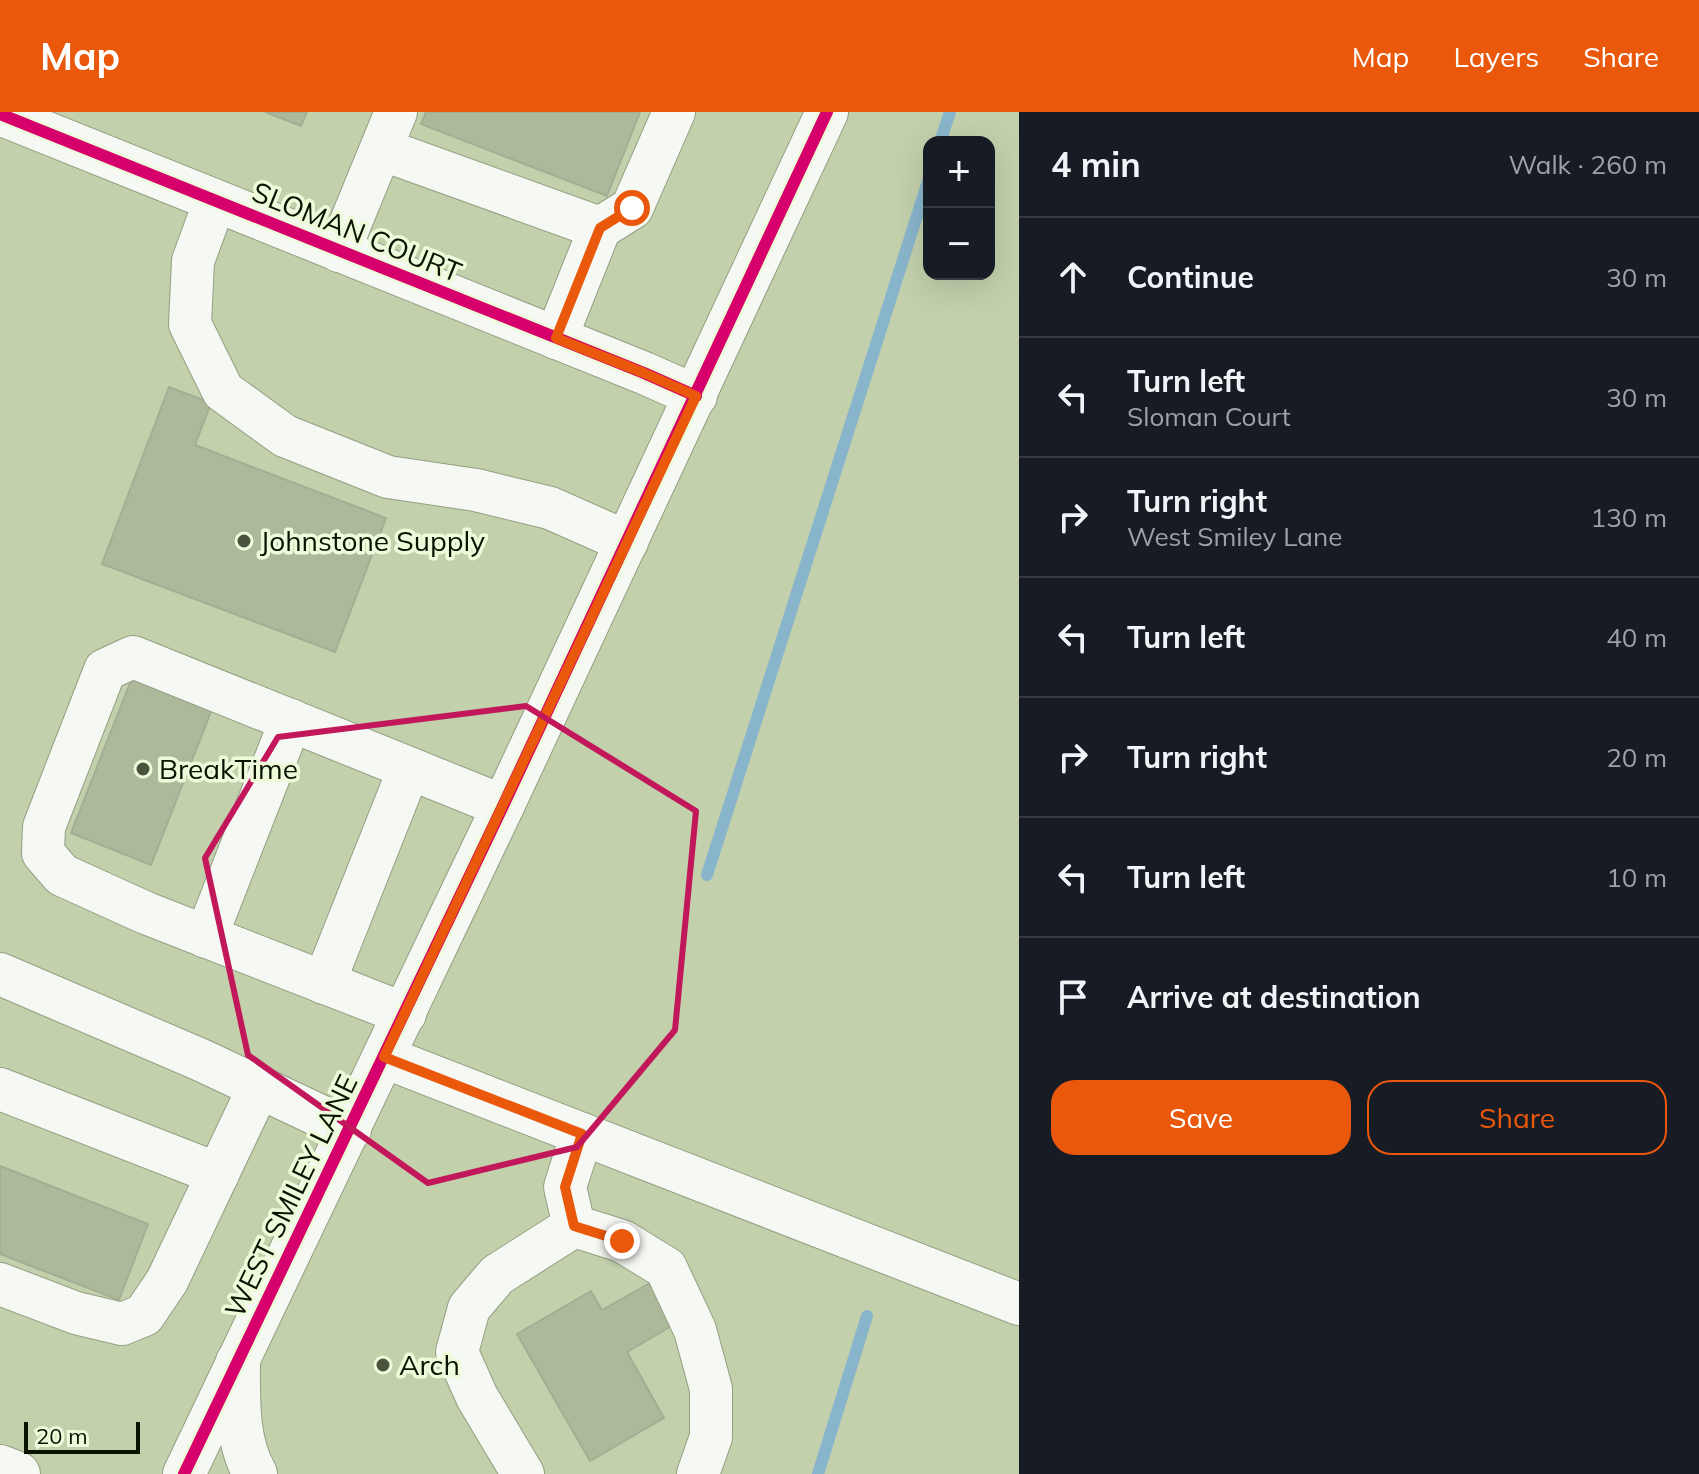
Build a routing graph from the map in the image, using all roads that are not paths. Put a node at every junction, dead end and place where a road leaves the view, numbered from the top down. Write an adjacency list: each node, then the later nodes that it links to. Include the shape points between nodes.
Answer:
1 (674, 112): 6 (street, via 632,208)
2 (827, 112): 9 (street, WEST SMILEY LANE)
3 (0, 114): 5 (street, SLOMAN COURT)
4 (389, 131): 6 (street); 7 (street)
5 (215, 201): 7 (street, SLOMAN COURT); 10 (street, via 193,261 190,324 223,391 285,436 388,477 550,508)
6 (600, 228): 8 (street)
7 (339, 251): 8 (street, SLOMAN COURT)
8 (556, 338): 9 (street, SLOMAN COURT)
9 (696, 396): 10 (street, WEST SMILEY LANE)
10 (627, 542): 13 (street, WEST SMILEY LANE)
11 (291, 720): 12 (street); 14 (street); 14 (street, via 133,657 105,670 44,827 43,853 62,875)
12 (409, 769): 13 (street); 16 (street)
13 (503, 806): 17 (street, WEST SMILEY LANE)
14 (206, 937): 16 (street)
15 (0, 974): 19 (street)
16 (324, 983): 17 (street)
17 (405, 1014): 18 (street, WEST SMILEY LANE)
18 (384, 1057): 21 (street, WEST SMILEY LANE); 22 (street)
19 (259, 1087): 21 (street); 23 (street)
20 (0, 1089): 23 (street)
21 (350, 1130): 27 (street, WEST SMILEY LANE)
22 (582, 1134): 24 (street, via 565,1187); 26 (street)
23 (218, 1174): 25 (street, via 167,1281 144,1315 122,1324)
24 (574, 1226): 32 (street, via 497,1275 469,1308 457,1352); 33 (street, via 622,1241 666,1268 695,1330 711,1389 711,1437)
25 (0, 1284)
26 (1019, 1304)
27 (238, 1362): 30 (street, WEST SMILEY LANE); 31 (main road, via 238,1418)
28 (0, 1467): 29 (main road)
29 (18, 1474)
30 (184, 1474)
31 (255, 1474)
32 (523, 1474)
33 (698, 1474)

